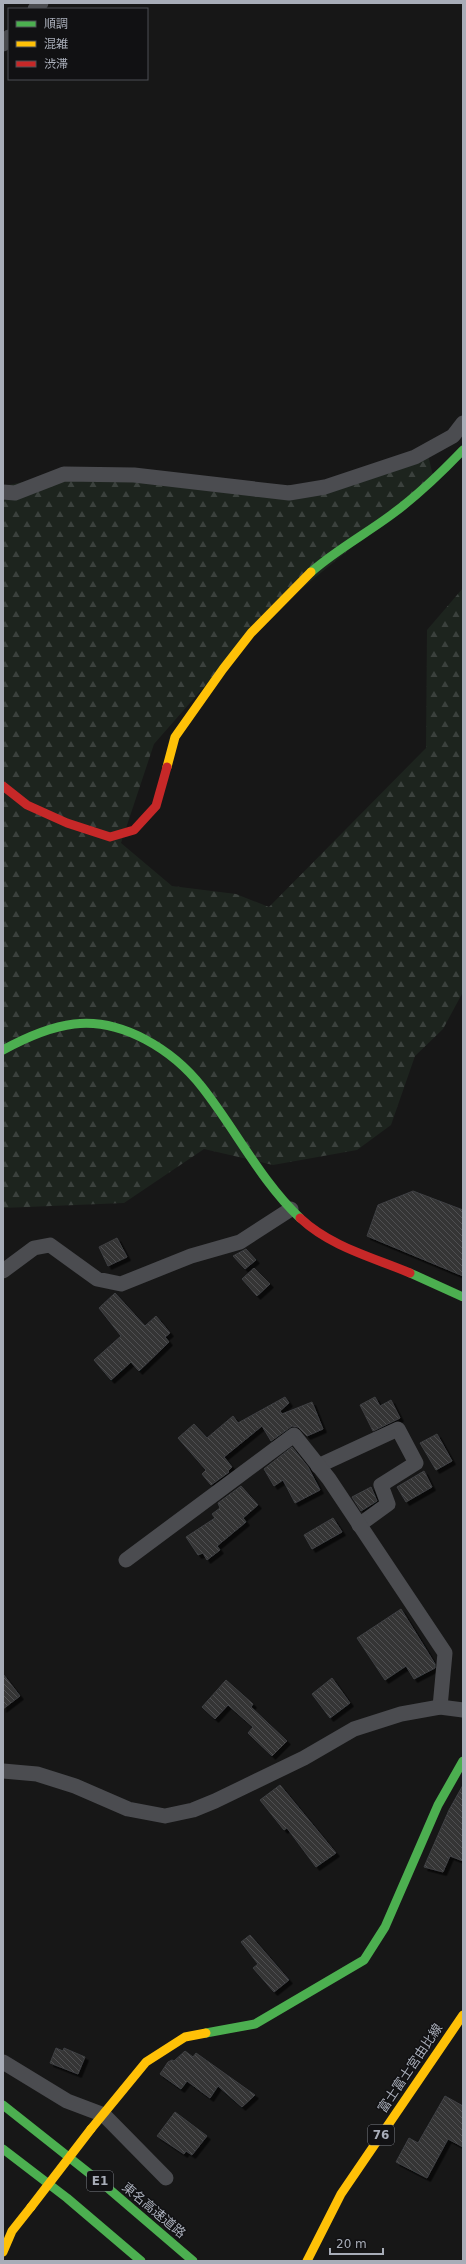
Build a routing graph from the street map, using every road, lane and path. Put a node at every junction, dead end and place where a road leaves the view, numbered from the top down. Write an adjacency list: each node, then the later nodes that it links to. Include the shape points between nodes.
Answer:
1 (463, 423): 3 (street, via 452,436 416,457 325,487 289,494 134,475 64,474 15,493)
2 (463, 450): 4 (main road, via 434,480 390,516 330,556 285,597 251,633 175,737 156,806 134,830 110,837 67,823 27,805)
3 (3, 492)
4 (3, 786)
5 (3, 1050): 6 (main road, via 39,1034 74,1024 112,1026 142,1039 175,1059 199,1082 264,1177)
6 (291, 1209): 7 (street, via 240,1242 191,1256 121,1284 97,1279 50,1245 34,1248); 8 (main road, via 311,1228 340,1246 438,1284)
7 (3, 1270)
8 (463, 1297)
9 (318, 1466): 10 (street); 10 (street, via 398,1429 416,1463 381,1485 388,1504); 11 (street, via 294,1436)
10 (359, 1525): 12 (street, via 445,1653)
11 (126, 1560)
12 (440, 1707): 13 (street); 15 (street, via 401,1714 354,1730 304,1758 215,1801 193,1810 165,1816 128,1809 75,1786 37,1774)
13 (463, 1710)
14 (463, 1761): 19 (main road, via 438,1805 385,1927 364,1960 255,2024 185,2038 146,2062)
15 (3, 1771)
16 (463, 2015): 25 (main road, 富士富士宮由比線 / 76, via 341,2194)
17 (3, 2062): 19 (street, via 67,2100)
18 (3, 2105): 24 (main road, 東名高速道路 / E1, via 109,2189)
19 (104, 2115): 21 (street); 22 (main road, bridge, via 12,2231)
20 (3, 2149): 23 (main road, E1, via 67,2198)
21 (166, 2178)
22 (3, 2252)
23 (141, 2261)
24 (193, 2261)
25 (307, 2261)

